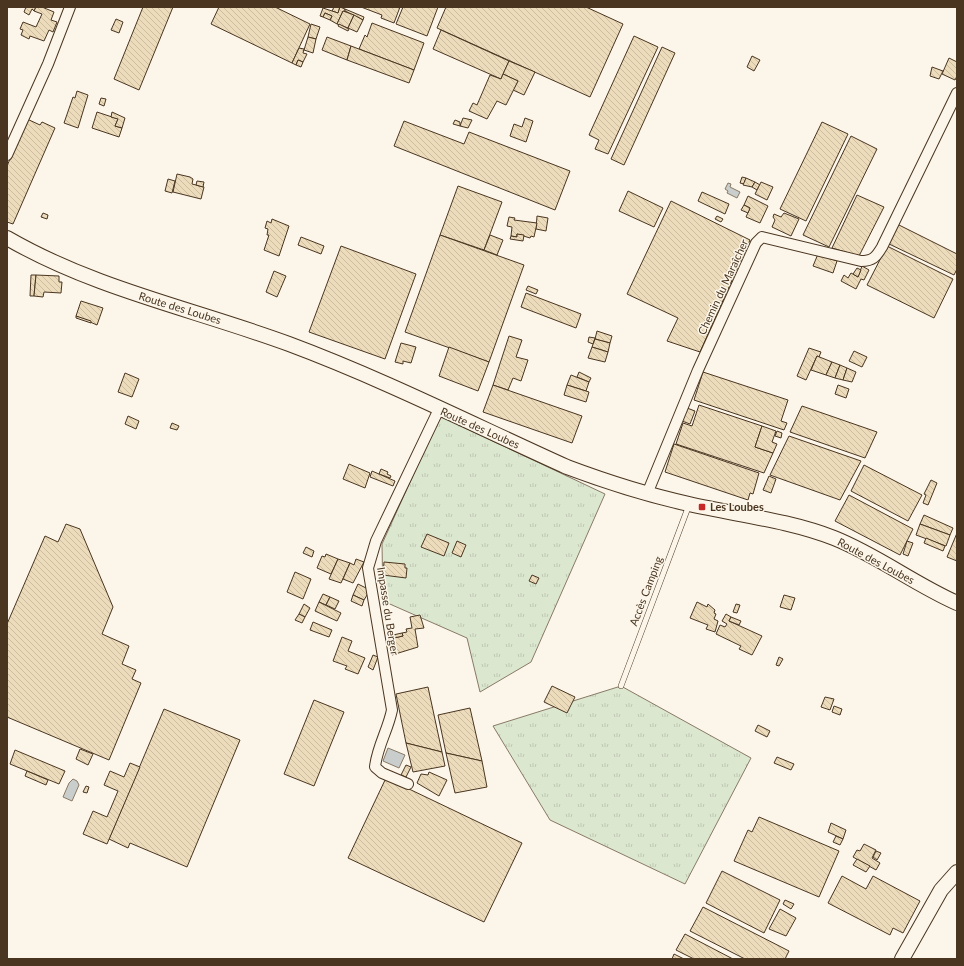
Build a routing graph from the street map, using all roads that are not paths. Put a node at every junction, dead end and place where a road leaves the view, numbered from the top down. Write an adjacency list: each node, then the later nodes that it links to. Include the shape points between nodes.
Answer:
1 (70, 7): 3 (street, via 48,64)
2 (957, 93): 6 (street, Chemin du Maraîcher, via 876,257 870,261 861,261 762,237 756,244 698,370)
3 (7, 155)
4 (7, 238): 5 (main road, Route des Loubes, via 85,276 126,292 238,325 312,353)
5 (438, 409): 6 (main road, Route des Loubes, via 567,467); 10 (street, Impasse du Berger, via 376,541 368,568 392,710 388,728 376,755 375,767 382,773)
6 (647, 494): 7 (main road, Route des Loubes)
7 (689, 504): 8 (main road, Route des Loubes, via 776,522 833,538); 9 (lane, Accès Camping)
8 (957, 603)
9 (621, 686)
10 (408, 784)
11 (957, 872): 12 (main road, via 941,890)
12 (902, 959)

